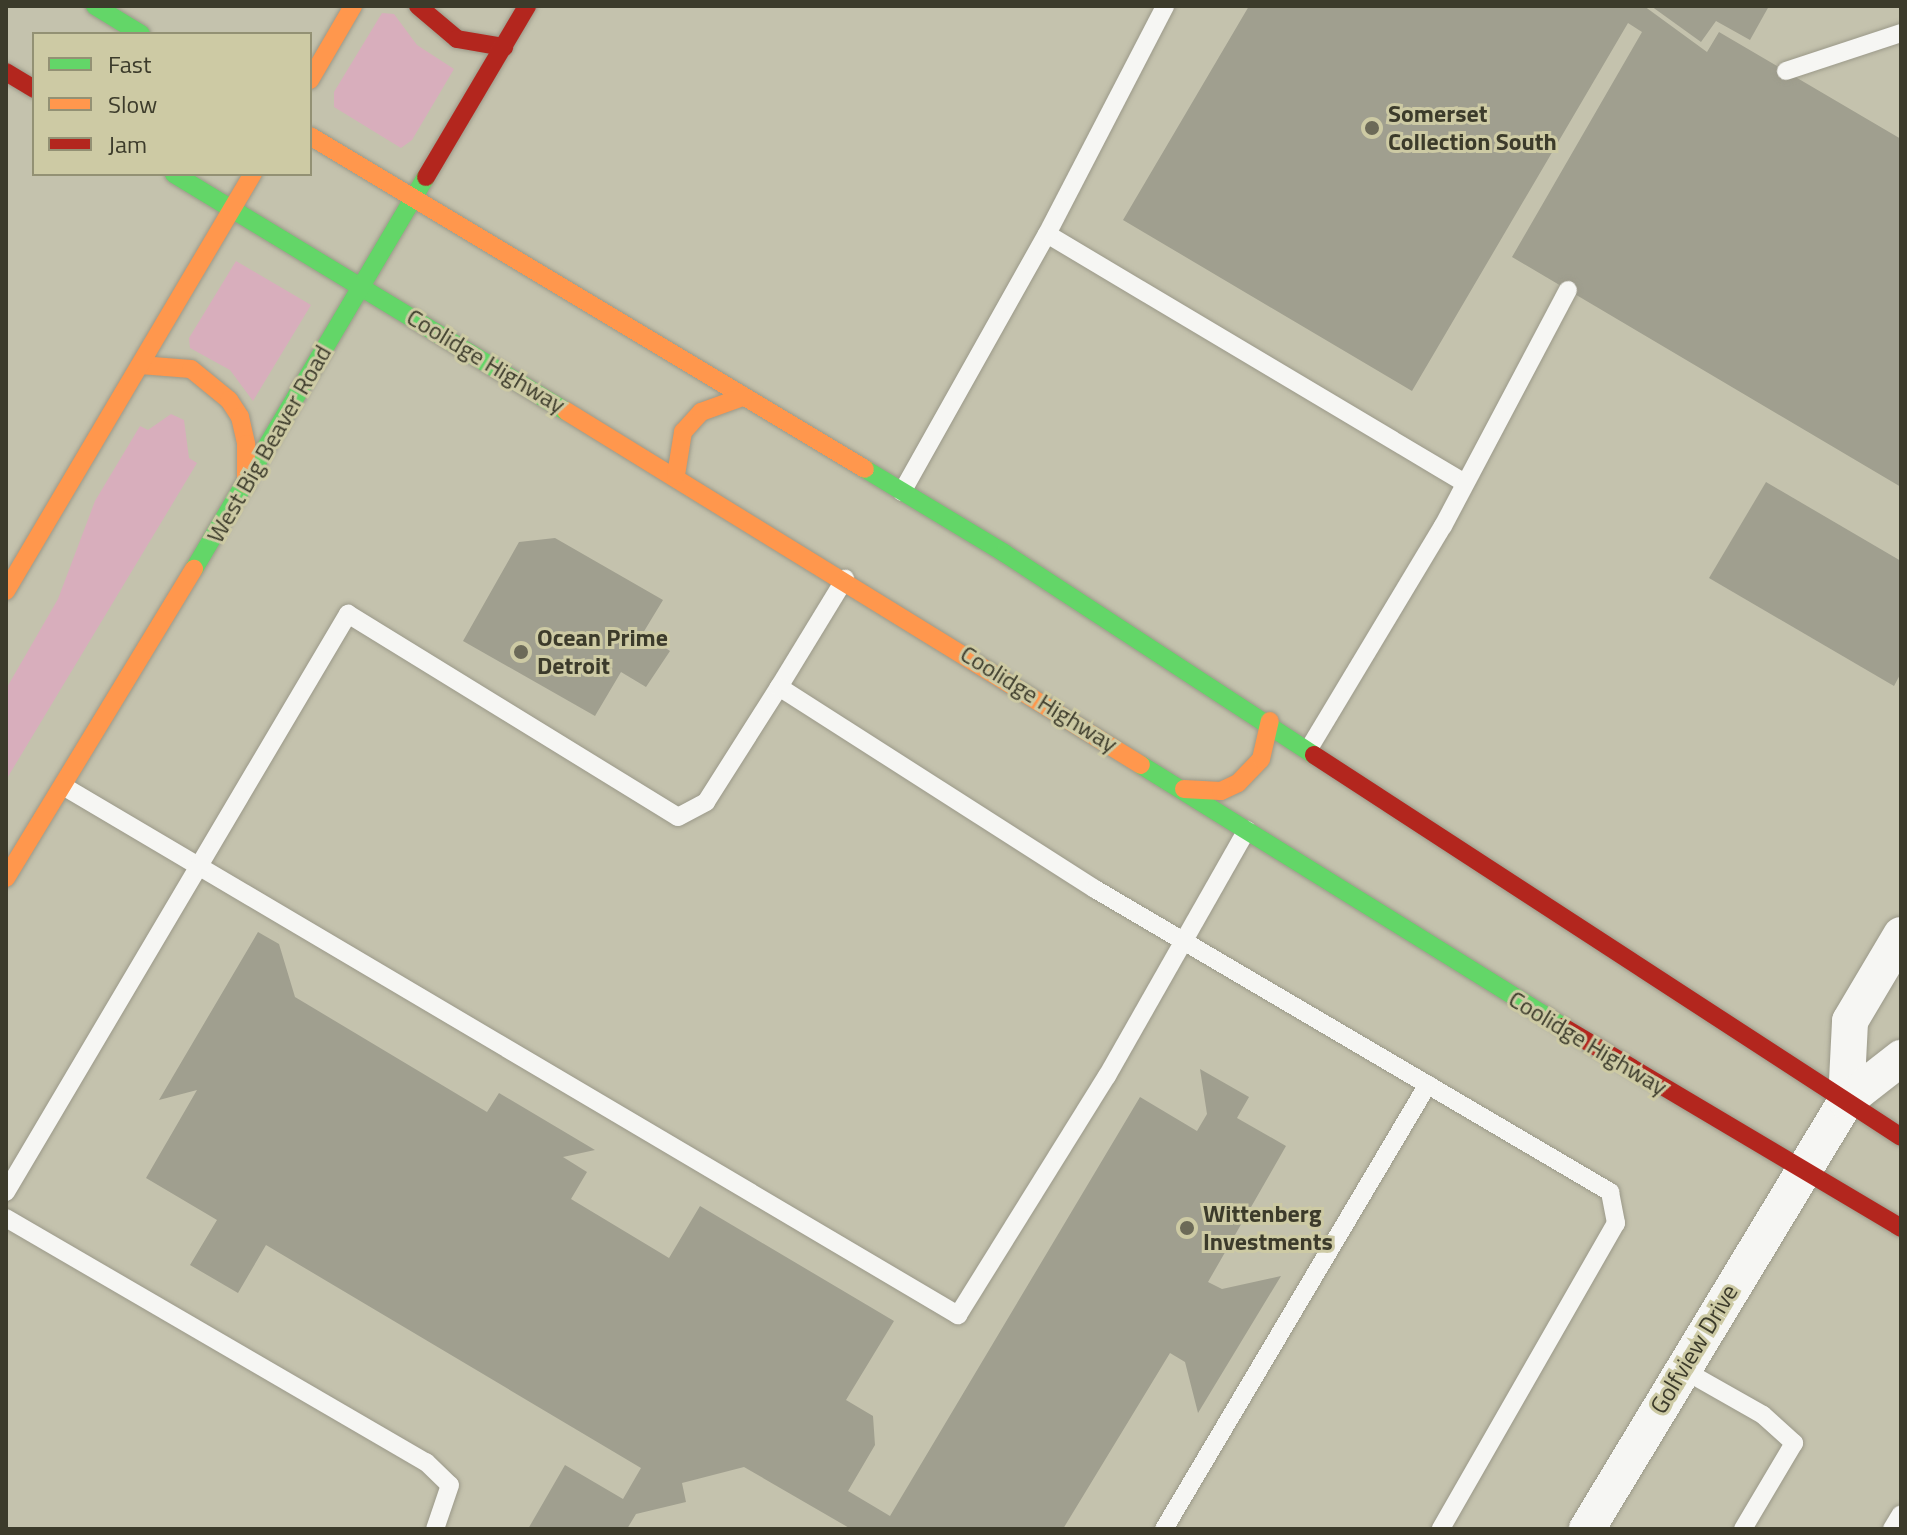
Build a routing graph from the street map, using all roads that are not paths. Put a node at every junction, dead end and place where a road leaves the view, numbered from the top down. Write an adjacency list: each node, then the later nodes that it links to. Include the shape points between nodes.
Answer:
1 (95, 6): 6 (main road)
2 (353, 6): 11 (main road)
3 (418, 6): 8 (main road, via 457,39)
4 (527, 6): 8 (main road, West Big Beaver Road)
5 (1165, 6): 18 (lane)
6 (138, 32)
7 (1901, 33): 9 (lane)
8 (504, 47): 16 (main road, West Big Beaver Road)
9 (1786, 71)
10 (6, 72): 12 (main road)
11 (312, 77)
12 (32, 88)
13 (312, 137): 16 (main road)
14 (177, 176): 17 (main road, Coolidge Highway)
15 (252, 176): 17 (main road)
16 (414, 198): 19 (main road, West Big Beaver Road); 22 (main road)
17 (232, 209): 19 (main road, Coolidge Highway); 21 (main road)
18 (1047, 234): 24 (lane); 26 (lane)
19 (362, 287): 23 (main road, Coolidge Highway); 25 (main road, West Big Beaver Road)
20 (1568, 290): 24 (lane)
21 (140, 365): 25 (main road, via 191,369 229,400 246,444); 28 (main road)
22 (743, 397): 23 (main road, via 701,412 683,432); 26 (main road)
23 (676, 475): 27 (main road, Coolidge Highway)
24 (1464, 483): 31 (lane)
25 (246, 484): 32 (main road, West Big Beaver Road)
26 (902, 492): 30 (main road)
27 (845, 579): 29 (lane); 33 (main road, Coolidge Highway)
28 (6, 591)
29 (779, 687): 35 (lane, via 706,802 678,817 348,614); 38 (lane)
30 (1270, 721): 31 (main road); 33 (main road, via 1261,759 1238,783 1221,791)
31 (1310, 747): 41 (main road, via 1707,1015)
32 (63, 786): 35 (lane); 36 (main road, West Big Beaver Road)
33 (1184, 789): 34 (main road, Coolidge Highway)
34 (1247, 830): 38 (lane); 43 (main road, Coolidge Highway, via 1463,967)
35 (199, 867): 38 (lane, via 958,1315 1107,1076); 44 (lane)
36 (6, 878)
37 (1901, 935): 41 (street, via 1850,1021)
38 (1183, 941): 40 (lane)
39 (1901, 1058): 41 (street)
40 (1428, 1084): 50 (lane); 51 (lane, via 1610,1192 1616,1223)
41 (1846, 1101): 42 (main road); 43 (street, Golfview Drive)
42 (1901, 1137)
43 (1803, 1170): 46 (main road, Coolidge Highway); 47 (street, Golfview Drive)
44 (6, 1192)
45 (6, 1218): 49 (lane, via 426,1462 450,1485)
46 (1901, 1228)
47 (1682, 1369): 52 (street, Golfview Drive); 53 (lane, via 1763,1415 1794,1443)
48 (1901, 1514): 54 (lane)
49 (435, 1529)
50 (1164, 1529)
51 (1441, 1529)
52 (1587, 1529)
53 (1743, 1529)
54 (1892, 1529)

